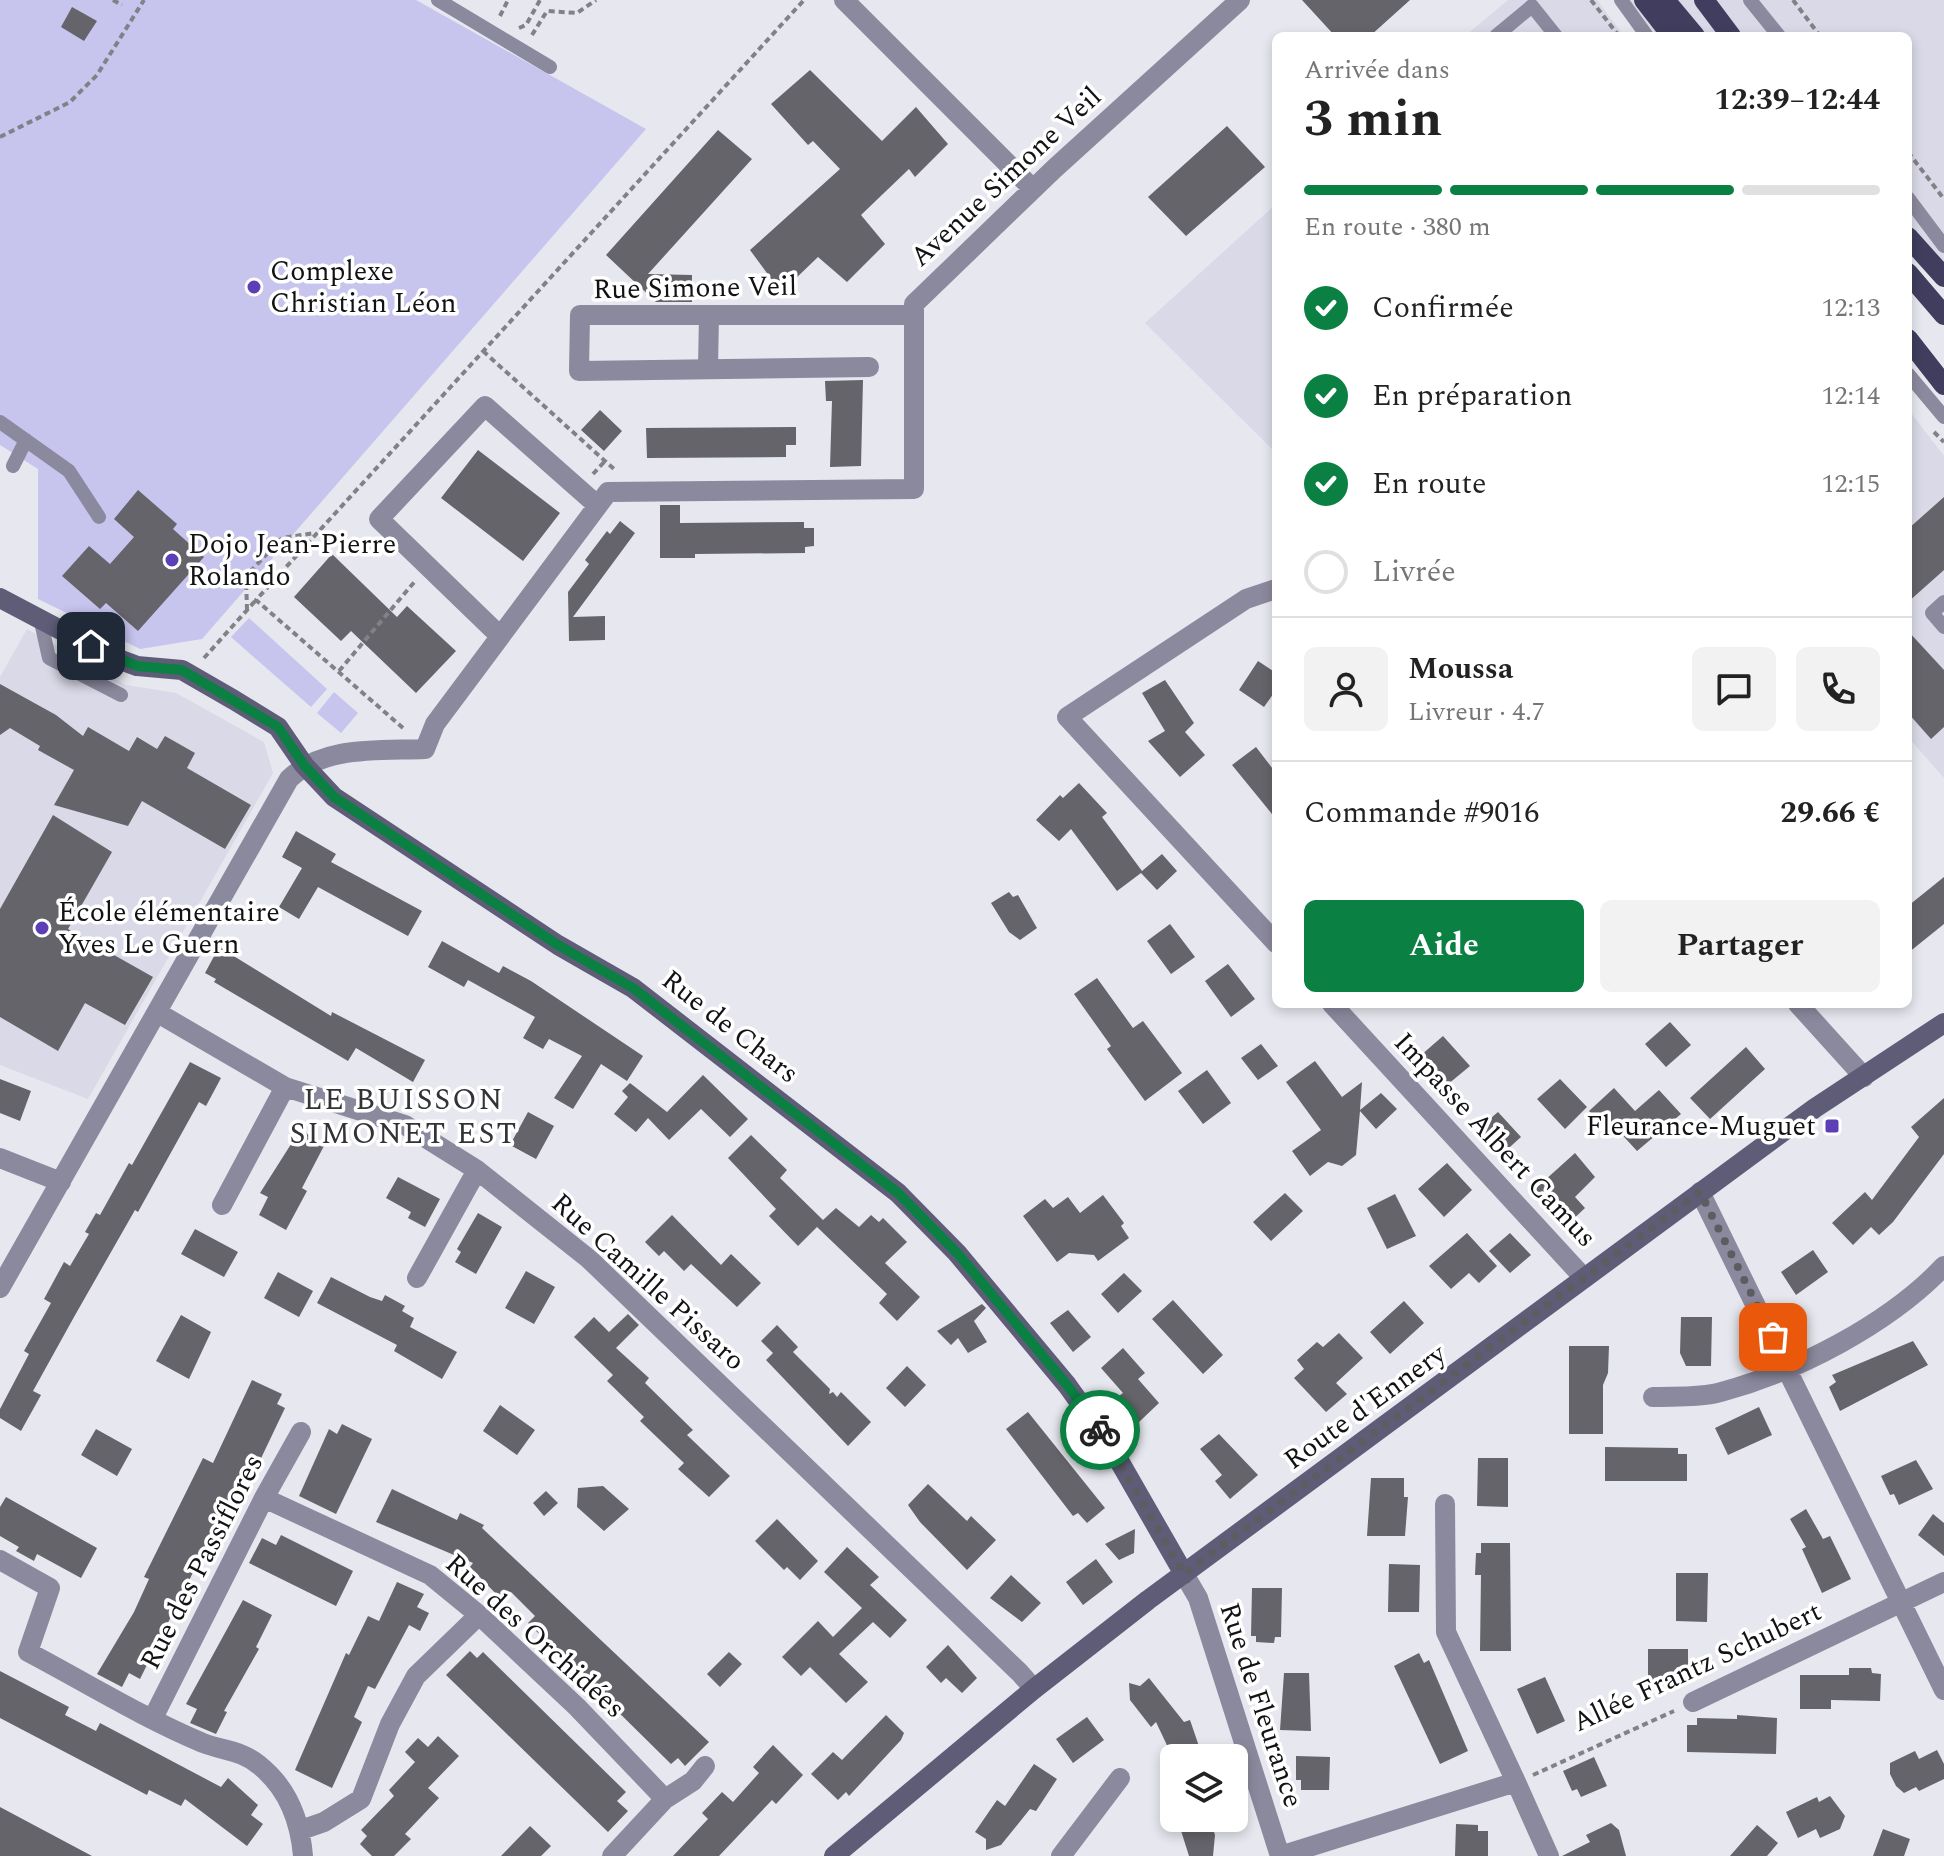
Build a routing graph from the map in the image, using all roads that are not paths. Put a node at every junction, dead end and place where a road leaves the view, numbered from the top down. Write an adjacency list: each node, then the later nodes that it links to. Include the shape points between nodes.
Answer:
1 (438, 0): 16 (lane)
2 (844, 0): 17 (street)
3 (1240, 0): 17 (street, Avenue Simone Veil)
4 (1621, 0): 11 (lane)
5 (1644, 0): 12 (main road)
6 (1665, 0): 13 (main road)
7 (1704, 0): 14 (main road)
8 (1750, 0): 15 (lane)
9 (1501, 32): 10 (lane, via 1532,6)
10 (1553, 32)
11 (1644, 32)
12 (1669, 32)
13 (1692, 32)
14 (1728, 32)
15 (1776, 32)
16 (550, 67)
17 (1033, 189): 25 (street, Avenue Simone Veil, via 921,296)
18 (1912, 203): 20 (lane)
19 (1912, 241): 21 (main road)
20 (1944, 246)
21 (1944, 277)
22 (1912, 278): 26 (main road)
23 (1912, 297): 27 (main road)
24 (709, 315): 25 (street, Rue Simone Veil); 30 (street); 30 (street, Rue Simone Veil, via 580,315 579,371)
25 (914, 315): 37 (street, via 914,489 620,490 608,492)
26 (1944, 315)
27 (1944, 334)
28 (1912, 344): 32 (main road)
29 (869, 367): 30 (street, Rue Simone Veil)
30 (708, 368)
31 (1912, 379): 33 (lane)
32 (1944, 385)
33 (1944, 417)
34 (0, 422): 35 (lane)
35 (26, 440): 36 (lane); 38 (lane, via 69,471)
36 (13, 466)
37 (597, 505): 44 (street); 44 (street, via 485,406 379,519)
38 (99, 517)
39 (1272, 590): 47 (street, via 1246,599 1067,717)
40 (0, 598): 42 (street, Rue de Chars)
41 (1944, 602): 43 (lane, via 1932,613)
42 (41, 622): 45 (lane, via 49,658); 46 (street, Rue de Chars, via 137,666 190,674 278,727)
43 (1944, 627)
44 (500, 636): 46 (street, via 435,724 425,749 361,751)
45 (121, 695)
46 (304, 765): 50 (street, via 280,794); 69 (street, Rue de Chars, via 334,797 558,945 633,988 898,1193 959,1255 1067,1385 1110,1445)
47 (1272, 939)
48 (1336, 1008): 61 (street, Impasse Albert Camus)
49 (1802, 1008): 52 (street)
50 (158, 1013): 53 (street, Rue Camille Pissaro); 56 (street)
51 (1944, 1023): 52 (street, Route d'Ennery)
52 (1864, 1077): 57 (street, Route d'Ennery)
53 (285, 1087): 55 (street, Rue Camille Pissaro, via 405,1125); 58 (street)
54 (0, 1158): 56 (street)
55 (477, 1170): 60 (street); 73 (street, Rue Camille Pissaro, via 589,1259)
56 (61, 1182): 62 (street)
57 (1700, 1192): 61 (street, Route d'Ennery); 63 (street)
58 (222, 1205)
59 (1944, 1266): 63 (street, via 1918,1293 1862,1333)
60 (417, 1278)
61 (1584, 1278): 69 (street, Route d'Ennery)
62 (0, 1288)
63 (1788, 1366): 64 (street, via 1719,1393); 71 (street)
64 (1653, 1397)
65 (301, 1432): 66 (street, Rue des Passiflores)
66 (264, 1498): 72 (street, Rue des Orchidées, via 430,1575); 76 (street, Rue des Passiflores)
67 (1445, 1504): 79 (street, via 1446,1632)
68 (0, 1560): 76 (street, via 50,1588 28,1652)
69 (1184, 1574): 73 (street, Route d'Ennery); 86 (street, Rue de Fleurance, via 1198,1598)
70 (1944, 1582): 71 (street, Allée Frantz Schubert)
71 (1902, 1601): 74 (street); 75 (street, Allée Frantz Schubert)
72 (479, 1615): 80 (street, Rue des Orchidées); 81 (street, via 416,1676 390,1724 361,1799)
73 (1034, 1689): 84 (street, Route d'Ennery)
74 (1944, 1690)
75 (1693, 1702)
76 (153, 1718): 81 (street, via 205,1744 238,1750 260,1765 286,1792)
77 (705, 1766): 80 (street)
78 (1120, 1778): 85 (street)
79 (1516, 1782): 86 (street); 87 (street)
80 (665, 1799): 83 (street)
81 (301, 1830): 82 (street)
82 (303, 1856)
83 (612, 1856)
84 (834, 1856)
85 (1061, 1856)
86 (1280, 1856)
87 (1549, 1856)

